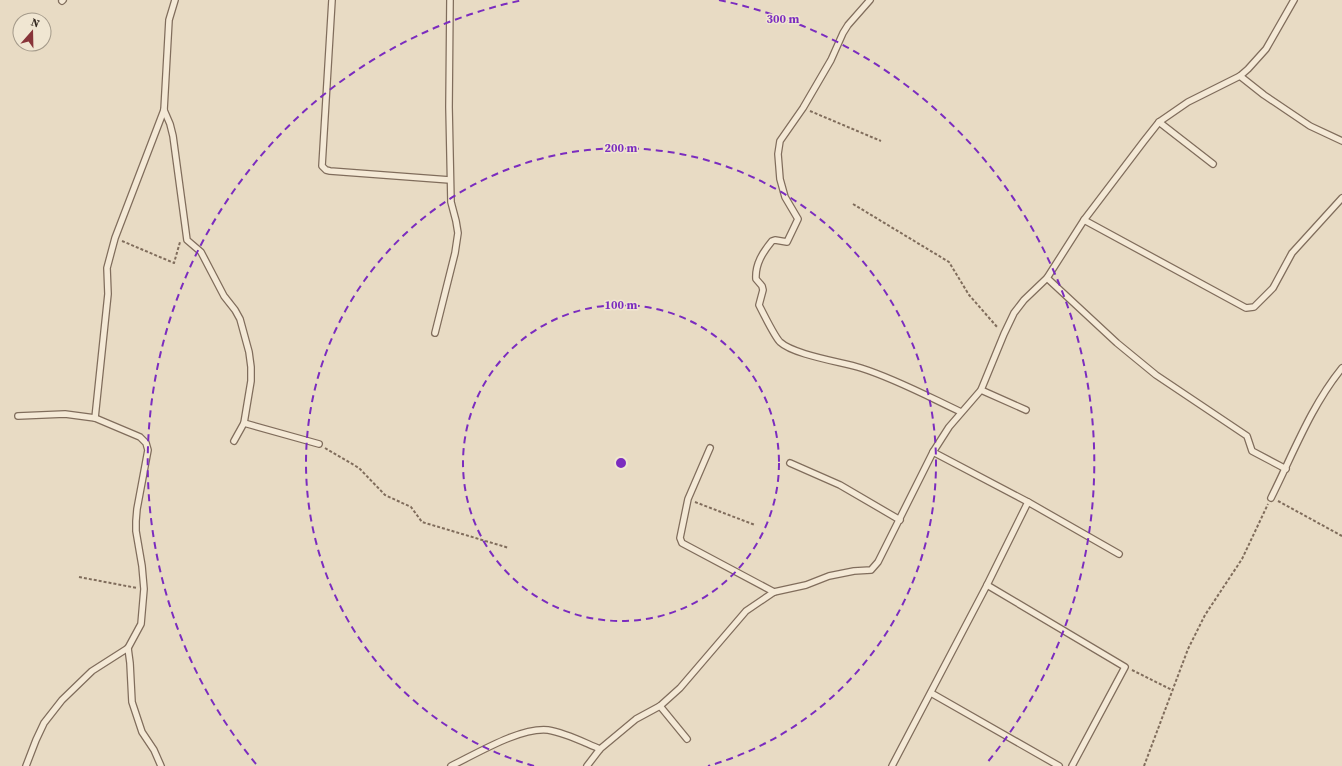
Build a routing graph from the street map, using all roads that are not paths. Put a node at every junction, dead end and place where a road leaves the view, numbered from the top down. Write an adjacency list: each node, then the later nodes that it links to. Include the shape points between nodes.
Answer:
1 (175, 0): 7 (lane, via 169,20)
2 (332, 0): 11 (lane, via 322,166 330,171)
3 (450, 0): 11 (lane)
4 (870, 0): 19 (lane, via 848,25 803,108 782,136 778,154 780,179 785,197 798,219 787,242 772,241 758,263 756,279 763,290 760,308 783,344 862,368)
5 (1294, 0): 6 (lane, via 1266,49)
6 (1240, 76): 8 (lane, via 1188,102); 9 (lane, via 1310,126)
7 (164, 110): 21 (lane, via 115,238 107,268 108,294); 22 (lane, via 173,136 188,240 201,252 224,296 240,319 244,332 251,381)
8 (1159, 122): 10 (lane); 13 (lane)
9 (1342, 142)
10 (1213, 164)
11 (450, 180): 15 (lane, via 451,202 458,233)
12 (1342, 198): 13 (lane, via 1292,253 1272,288 1259,304 1250,308)
13 (1084, 220): 14 (lane)
14 (1047, 278): 17 (lane, via 1014,313); 28 (lane, via 1116,343 1156,375 1247,436 1252,451)
15 (435, 333)
16 (1342, 368): 28 (lane, via 1310,418)
17 (980, 390): 18 (lane); 19 (lane)
18 (1026, 410)
19 (961, 412): 26 (lane)
20 (18, 416): 21 (lane, via 65,414)
21 (94, 418): 35 (lane, via 140,437 148,450 136,521 144,589 141,624)
22 (244, 423): 23 (lane); 24 (lane)
23 (234, 441)
24 (319, 444)
25 (710, 448): 34 (lane, via 688,499 680,532 682,543)
26 (933, 452): 30 (lane); 31 (lane)
27 (790, 463): 31 (lane, via 840,485)
28 (1286, 469): 29 (lane)
29 (1271, 498)
30 (1028, 502): 32 (lane); 33 (lane)
31 (900, 520): 34 (lane, via 878,562 871,570 854,570)
32 (1119, 554)
33 (987, 585): 36 (lane); 46 (lane, via 1125,667)
34 (774, 592): 37 (lane, via 746,611 680,688)
35 (128, 648): 40 (lane, via 92,671 62,700 44,723); 41 (lane, via 132,702 142,732)
36 (931, 692): 44 (lane); 45 (lane)
37 (660, 706): 38 (lane); 39 (lane, via 636,719)
38 (687, 739)
39 (600, 749): 42 (lane, via 557,732 534,730 500,742); 43 (lane)
40 (26, 766)
41 (161, 766)
42 (451, 766)
43 (588, 766)
44 (892, 766)
45 (1059, 766)
46 (1072, 766)

